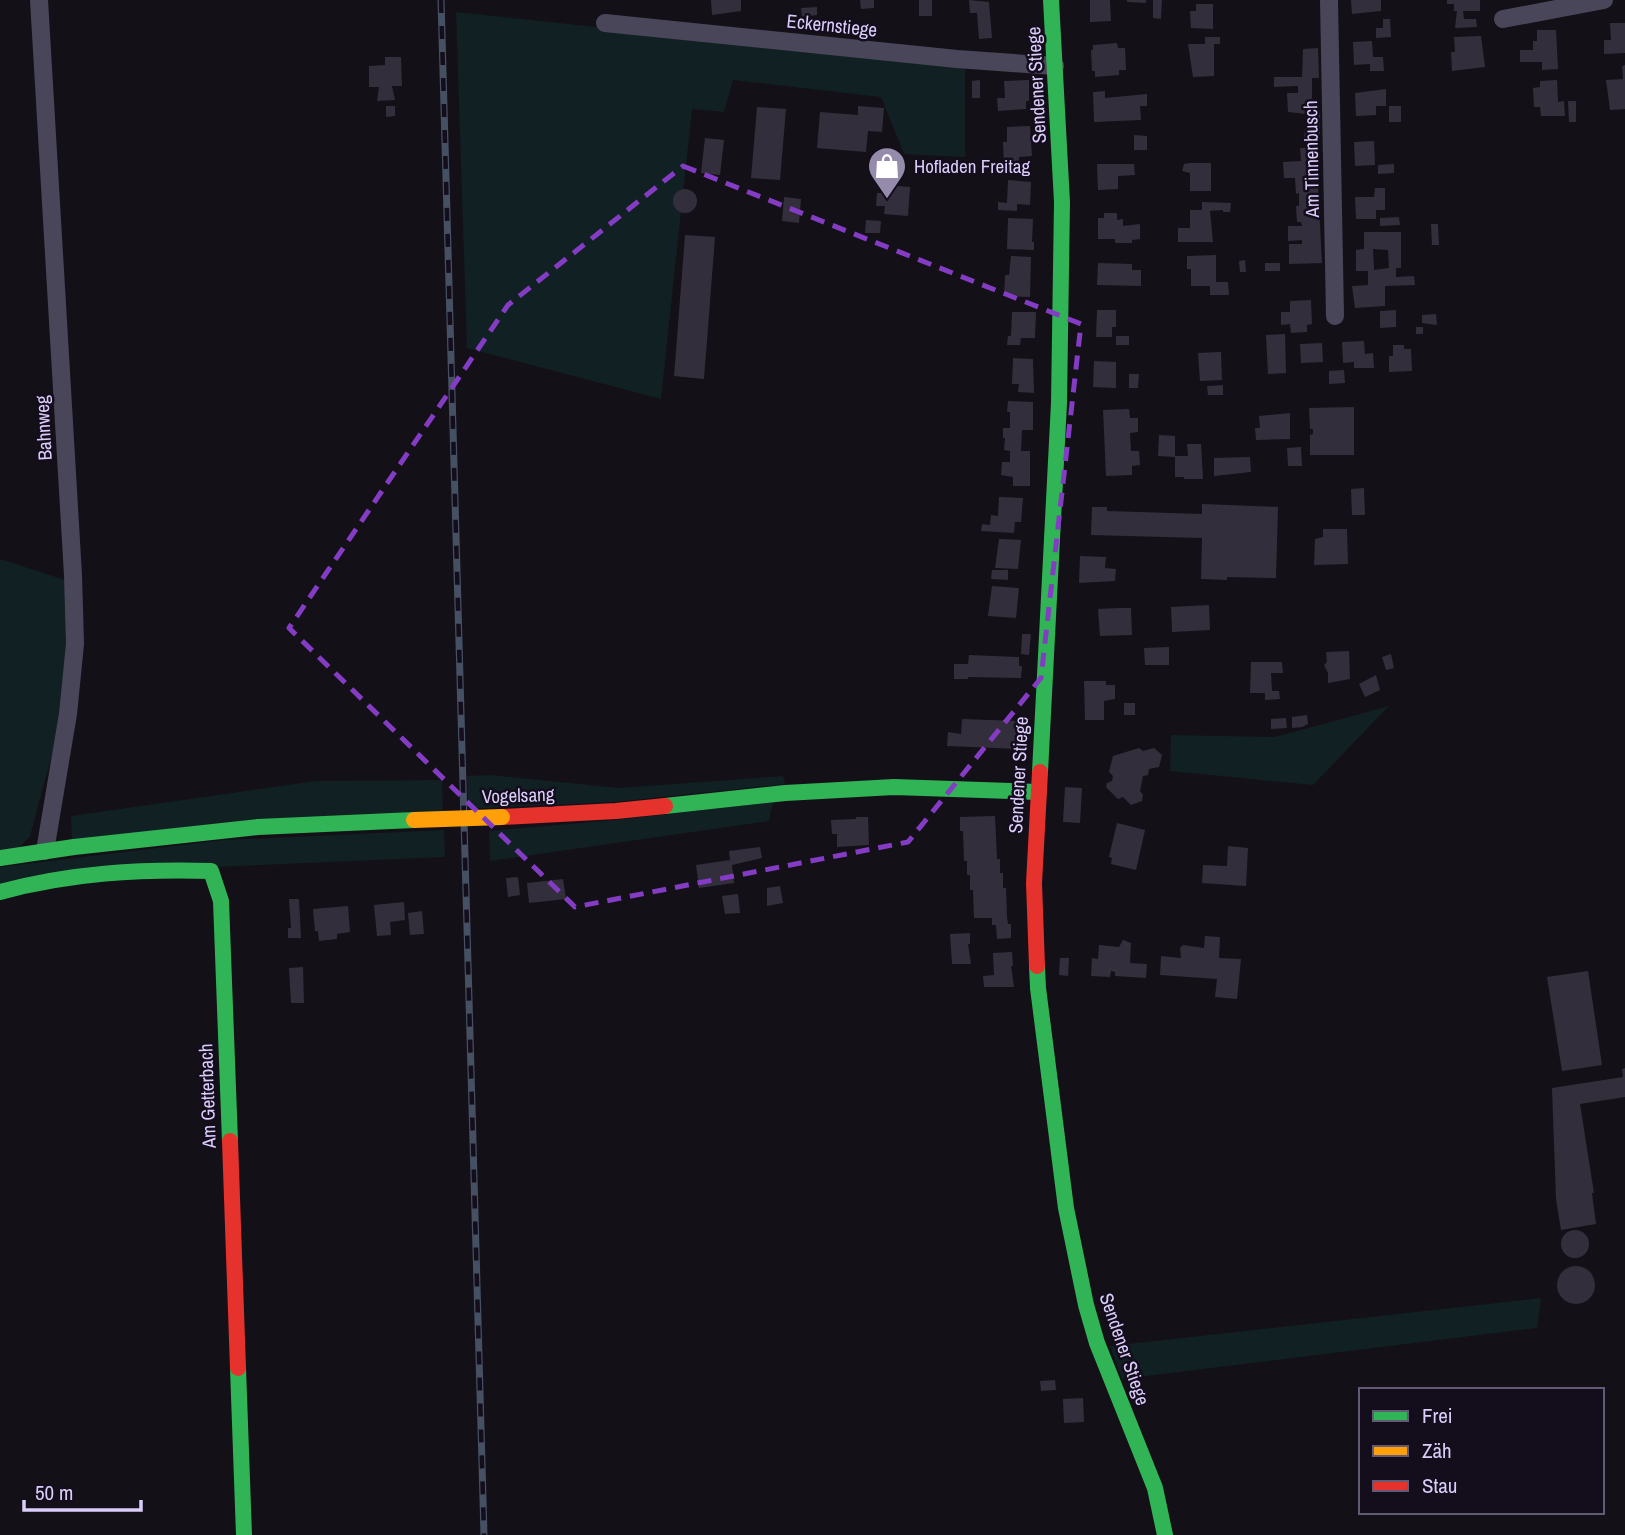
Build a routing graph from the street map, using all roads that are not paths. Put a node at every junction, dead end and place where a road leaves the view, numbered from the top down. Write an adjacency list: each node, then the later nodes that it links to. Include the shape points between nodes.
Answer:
1 (39, 0): 10 (street, Bahnweg, via 75,644)
2 (1051, 0): 7 (street, Sendener Stiege)
3 (1329, 0): 8 (street, Am Tinnenbusch)
4 (1604, 0): 5 (street)
5 (1503, 19)
6 (605, 23): 7 (street, Eckernstiege)
7 (1055, 66): 9 (street, Sendener Stiege, via 1062,202 1059,403)
8 (1335, 316)
9 (1039, 792): 10 (street, Vogelsang, bridge, via 894,787 785,793 616,811 258,827); 14 (street, Sendener Stiege, via 1034,892 1038,988 1066,1208 1097,1343 1155,1488)
10 (45, 851): 11 (street, Vogelsang)
11 (0, 858)
12 (0, 892): 13 (street, Am Getterbach, via 54,878 211,871 221,901)
13 (244, 1535)
14 (1165, 1535)

